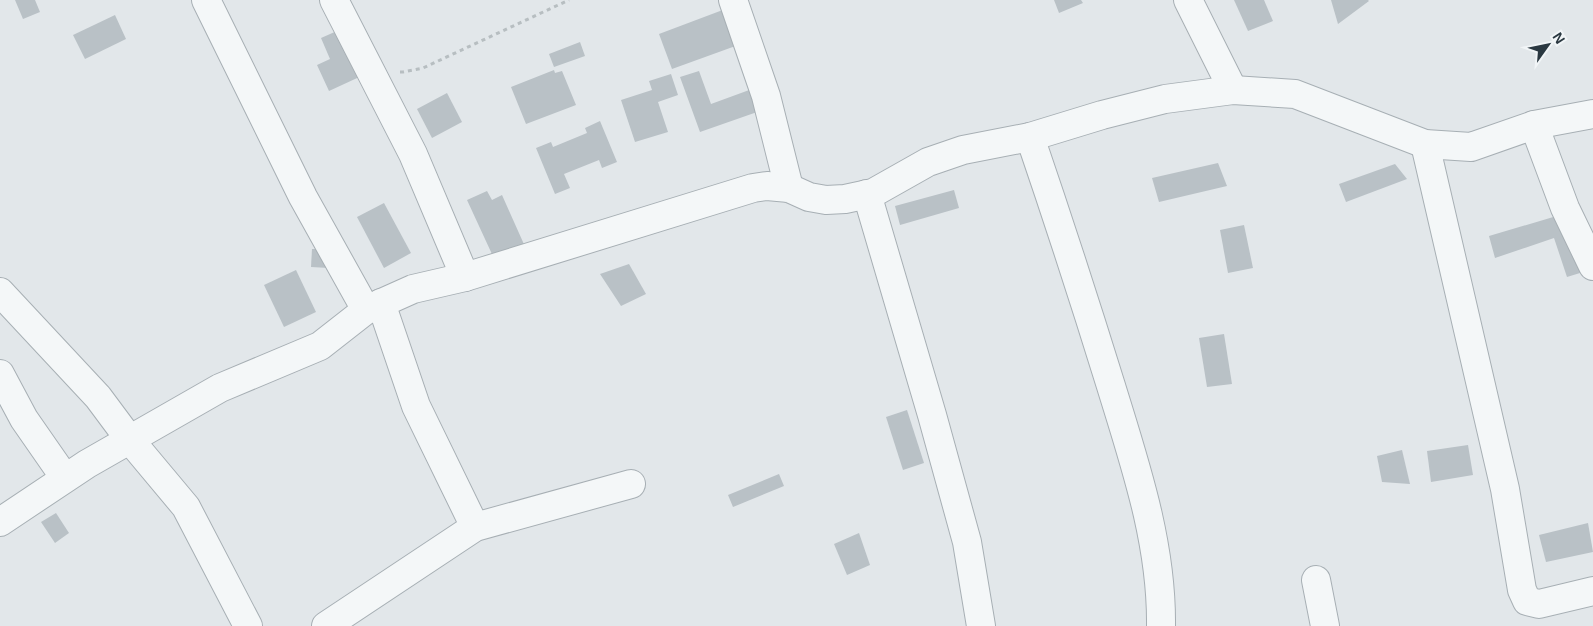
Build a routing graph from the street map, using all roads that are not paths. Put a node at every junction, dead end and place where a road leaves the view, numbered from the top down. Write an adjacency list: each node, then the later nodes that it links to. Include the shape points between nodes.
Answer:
1 (206, 0): 15 (street, via 303,198)
2 (334, 0): 13 (street, via 413,154)
3 (733, 0): 10 (street, via 766,96)
4 (1188, 0): 5 (street)
5 (1233, 90): 8 (street, via 1165,99); 9 (street, via 1295,94)
6 (1593, 114): 7 (street)
7 (1534, 125): 9 (street, via 1471,147); 12 (street, via 1565,208)
8 (1030, 137): 11 (street, via 963,150 928,162); 27 (street, via 1074,267 1139,482 1154,538)
9 (1425, 144): 23 (street, via 1505,488 1522,590 1527,600 1539,604)
10 (789, 188): 11 (street, via 826,200); 13 (street, via 753,188)
11 (867, 194): 26 (street, via 967,542)
12 (1593, 266)
13 (465, 277): 15 (street, via 413,289)
14 (0, 292): 17 (street, via 98,397)
15 (374, 307): 17 (street, via 320,346 220,388); 21 (street, via 416,406)
16 (0, 374): 18 (street, via 24,420)
17 (130, 440): 18 (street); 24 (street, via 186,507)
18 (65, 478): 20 (street)
19 (631, 484): 21 (street)
20 (0, 522)
21 (474, 527): 25 (street)
22 (1316, 580): 28 (street)
23 (1593, 591)
24 (248, 626)
25 (326, 626)
26 (981, 626)
27 (1161, 626)
28 (1324, 626)

